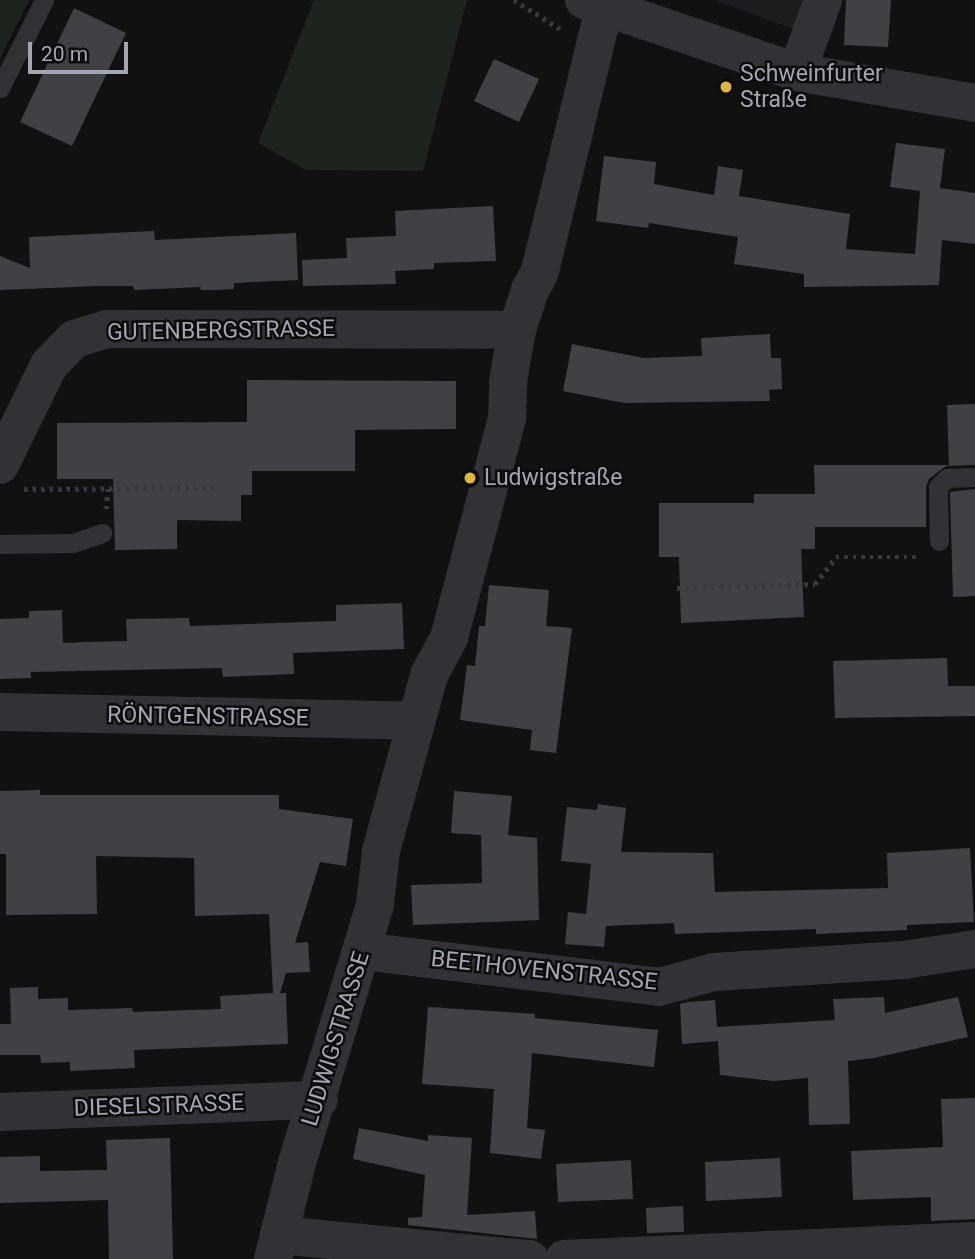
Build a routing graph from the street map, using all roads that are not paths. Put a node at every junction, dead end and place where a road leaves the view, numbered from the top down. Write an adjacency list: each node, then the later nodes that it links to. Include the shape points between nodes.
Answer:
1 (44, 0): 5 (lane)
2 (823, 0): 4 (street)
3 (594, 4): 4 (street); 7 (street, LUDWIGSTRASSE, via 541,271)
4 (797, 72): 6 (street)
5 (0, 88)
6 (975, 103)
7 (517, 330): 8 (street, GUTENBERGSTRASSE, via 107,329 74,339 49,365); 14 (street, LUDWIGSTRASSE, via 507,419 449,638 429,675)
8 (8, 477)
9 (975, 477): 11 (lane, via 947,478 938,488)
10 (102, 533): 12 (lane, via 73,543)
11 (939, 541)
12 (0, 544)
13 (0, 712): 14 (street, RÖNTGENSTRASSE)
14 (416, 721): 16 (street, LUDWIGSTRASSE, via 381,851 375,904)
15 (975, 949): 16 (street, BEETHOVENSTRASSE, via 904,960 714,972 659,987)
16 (362, 951): 17 (street, LUDWIGSTRASSE)
17 (319, 1100): 18 (street, DIESELSTRASSE); 20 (street, LUDWIGSTRASSE)
18 (0, 1112)
19 (975, 1241): 22 (street)
20 (276, 1247): 21 (street)
21 (530, 1259)
22 (564, 1259)

